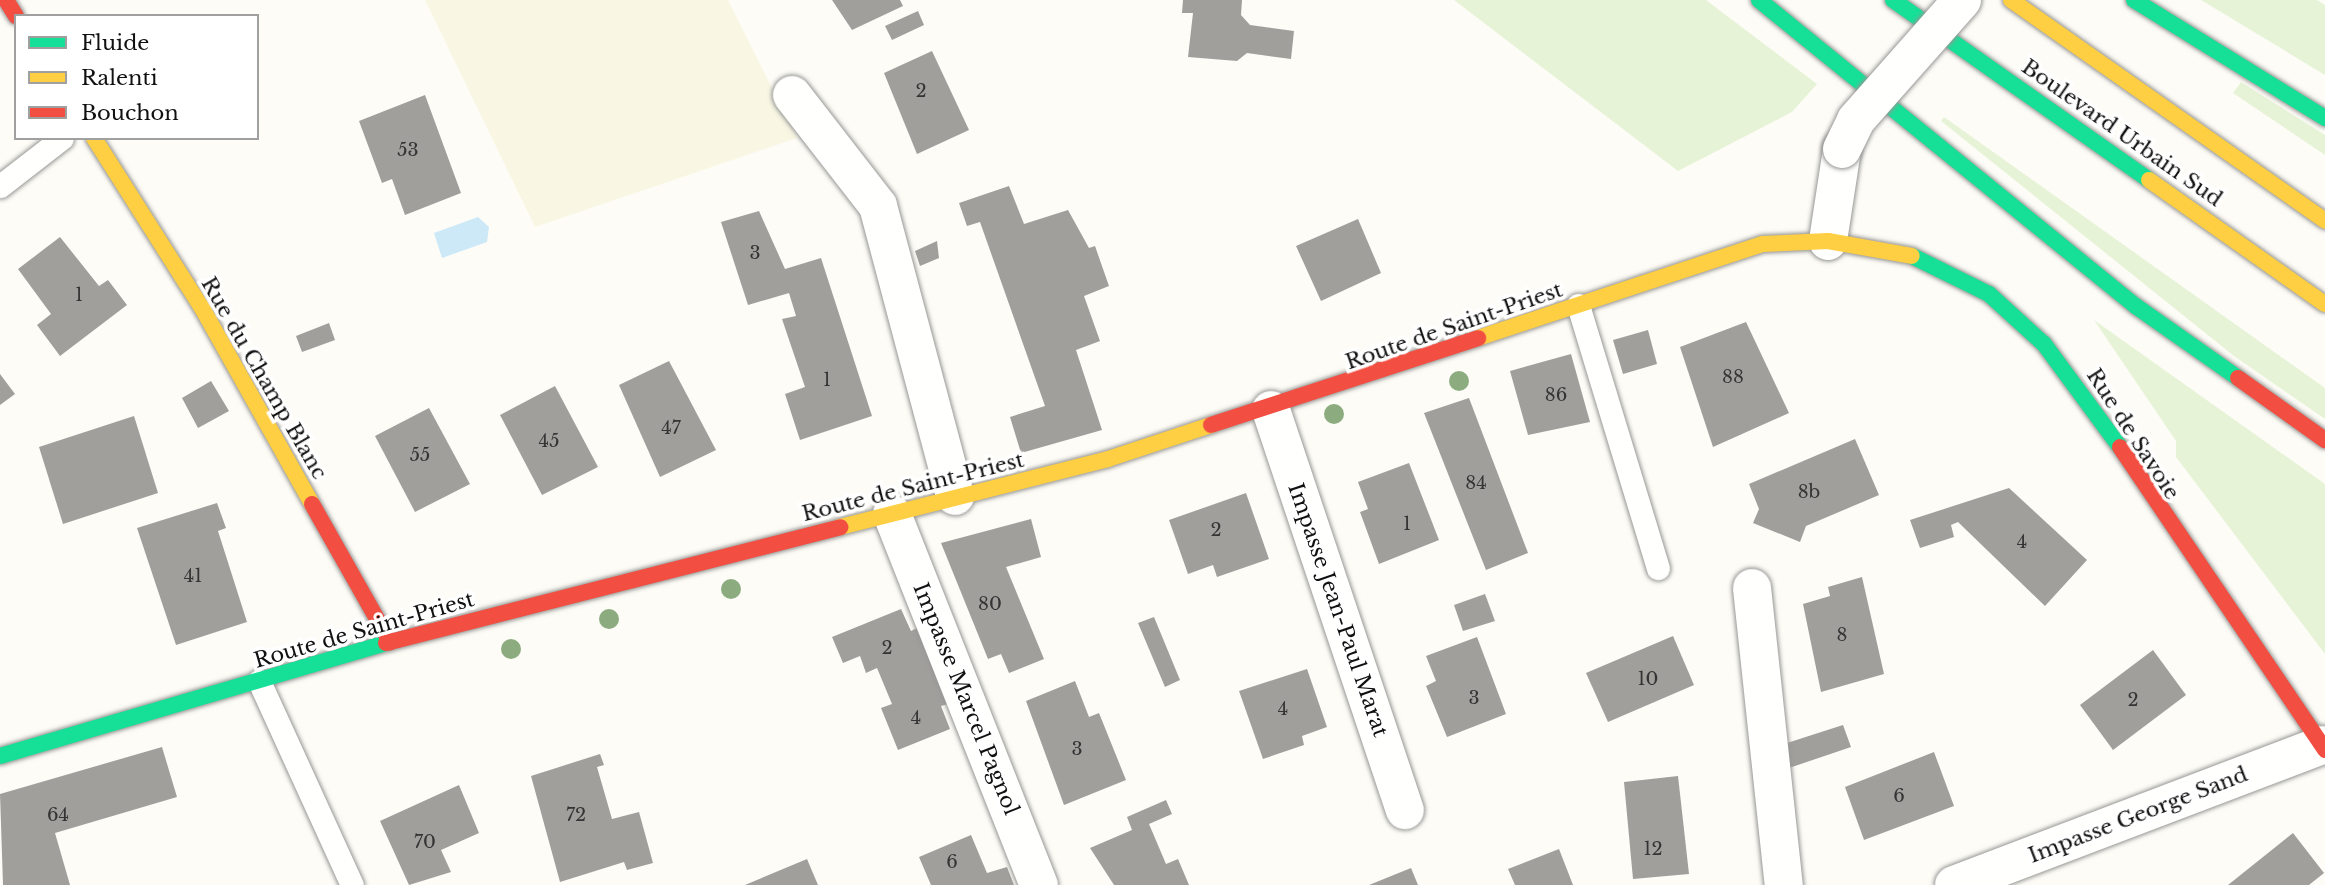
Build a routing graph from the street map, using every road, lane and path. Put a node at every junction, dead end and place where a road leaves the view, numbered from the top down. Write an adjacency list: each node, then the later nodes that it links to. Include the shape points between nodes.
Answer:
1 (1759, 0): 16 (main road, via 2137,307)
2 (1893, 0): 13 (main road, Boulevard Urbain Sud)
3 (1962, 0): 12 (street, bridge, via 1856,120 1842,149)
4 (2011, 0): 11 (main road)
5 (2134, 0): 7 (main road)
6 (792, 95): 17 (street, via 878,206)
7 (2325, 118)
8 (59, 140): 10 (lane)
9 (95, 140): 21 (main road, Rue du Champ Blanc, via 202,307)
10 (0, 186)
11 (2325, 221)
12 (1828, 241): 14 (main road, Route de Saint-Priest, via 1763,244); 23 (main road, Rue de Savoie, via 1920,257 1989,294 2044,344 2095,405 2164,520)
13 (2325, 304)
14 (1578, 305): 15 (main road, Route de Saint-Priest); 19 (lane)
15 (1270, 410): 17 (main road, Route de Saint-Priest); 25 (street, Impasse Jean-Paul Marat)
16 (2325, 440)
17 (955, 496): 18 (main road, Route de Saint-Priest)
18 (892, 514): 21 (main road, Route de Saint-Priest); 27 (street, Impasse Marcel Pagnol)
19 (1658, 568)
20 (1752, 588): 28 (street)
21 (390, 642): 22 (main road, Route de Saint-Priest)
22 (259, 681): 24 (main road, Route de Saint-Priest); 26 (lane)
23 (2323, 747): 29 (street, Impasse George Sand)
24 (0, 756)
25 (1405, 810)
26 (352, 885)
27 (1040, 885)
28 (1784, 885)
29 (1954, 885)

